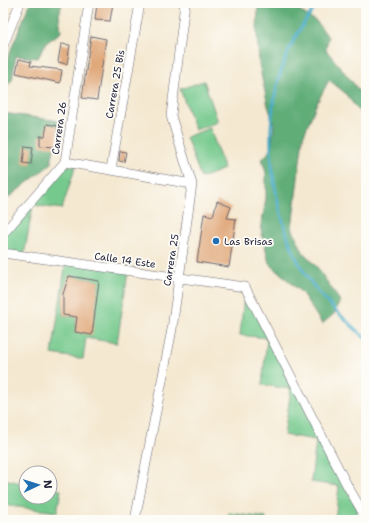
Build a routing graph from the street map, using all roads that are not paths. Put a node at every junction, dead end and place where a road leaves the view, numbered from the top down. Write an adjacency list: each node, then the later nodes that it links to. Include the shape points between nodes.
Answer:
1 (20, 3): 5 (street)
2 (89, 3): 6 (street, Carrera 26)
3 (140, 3): 7 (street, Carrera 25 Bis)
4 (185, 3): 8 (street, Carrera 25, via 171,116)
5 (3, 46)
6 (65, 162): 7 (street, via 76,166); 9 (street, Carrera 26)
7 (110, 169): 8 (street)
8 (192, 184): 11 (street, Carrera 25)
9 (3, 234)
10 (3, 253): 11 (street, Calle 14 Este)
11 (178, 278): 12 (street, Carrera 25, via 172,329); 13 (street, Calle 14 Este, via 245,287 361,509)
12 (135, 520)
13 (363, 520)

